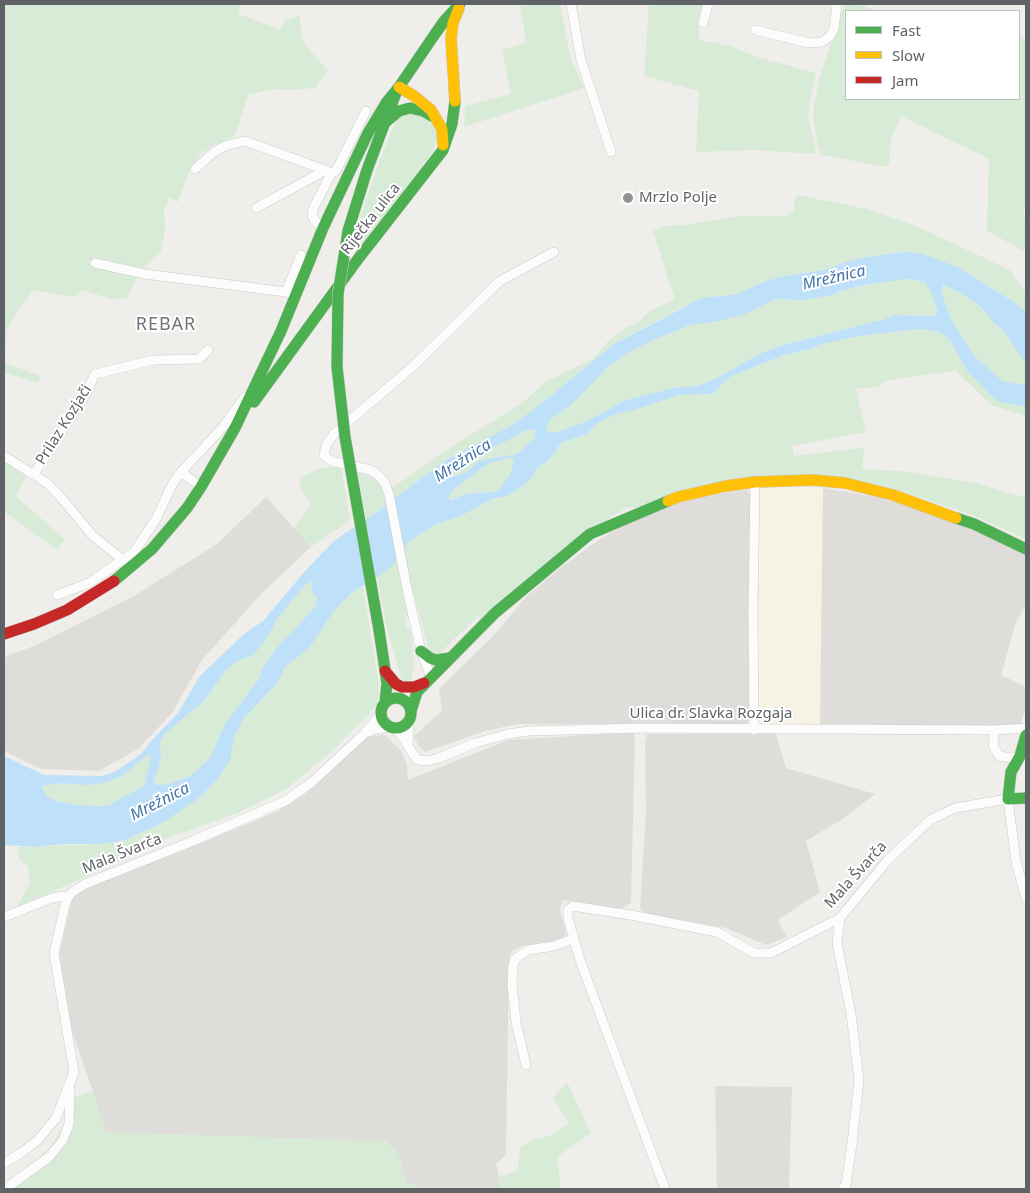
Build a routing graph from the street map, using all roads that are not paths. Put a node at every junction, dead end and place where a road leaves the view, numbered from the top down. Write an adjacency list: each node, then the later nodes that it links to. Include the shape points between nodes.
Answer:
1 (461, 4): 7 (street, Riječka ulica, via 445,20); 11 (street, Riječka ulica, via 451,38 454,115)
2 (571, 4): 12 (street, via 580,60)
3 (708, 4): 5 (street)
4 (837, 4): 6 (street, via 834,29 822,42 809,43)
5 (703, 23)
6 (755, 30)
7 (399, 87): 9 (street, via 424,103); 10 (street); 16 (street, Riječka ulica, via 368,133)
8 (366, 111): 14 (street, via 336,171)
9 (436, 119): 10 (street, via 424,110 410,108 399,111); 11 (street, via 443,135)
10 (384, 124): 37 (street, bridge, via 348,231 338,294 337,367 345,437)
11 (443, 150): 21 (street, Riječka ulica)
12 (611, 152)
13 (195, 169): 14 (street, via 214,152 245,141)
14 (328, 172): 15 (street); 16 (street, via 312,215)
15 (256, 208)
16 (323, 228): 20 (street, Riječka ulica)
17 (554, 252): 35 (street, via 500,281 411,368 334,434 326,445 324,455 328,459 371,470 385,483)
18 (301, 255): 20 (street)
19 (94, 263): 20 (street, via 145,274)
20 (291, 293): 23 (street, Riječka ulica)
21 (328, 299): 23 (street); 25 (street, Riječka ulica)
22 (208, 350): 28 (street, Prilaz Kozjači, via 199,359 154,360 95,374 87,392)
23 (271, 354): 24 (street, Riječka ulica)
24 (260, 375): 25 (street, Riječka ulica); 27 (street, Riječka ulica, via 223,427)
25 (235, 428): 30 (street, Riječka ulica)
26 (4, 456): 28 (street, Prilaz Kozjači)
27 (181, 472): 30 (street); 32 (street, Riječka ulica, via 156,519 134,552)
28 (34, 474): 32 (street, Prilaz Kozjači, via 64,500 93,536)
29 (755, 482): 31 (street, via 813,480 845,483 893,495 974,524); 36 (street, via 678,497 590,534 495,613); 45 (street)
30 (201, 487): 34 (street, Riječka ulica, via 170,529 121,576 66,610)
31 (1026, 549)
32 (123, 560): 33 (street, Riječka ulica, via 89,583)
33 (57, 595)
34 (4, 634)
35 (421, 651): 36 (street, via 436,660); 38 (street)
36 (450, 658): 38 (street)
37 (386, 677): 38 (street, via 402,687 414,687); 40 (street); 41 (street)
38 (429, 679): 39 (street)
39 (417, 692): 40 (street); 42 (street)
40 (398, 698): 41 (street, via 389,700); 42 (street, via 407,702)
41 (383, 709): 43 (street, via 385,724); 47 (street, Mala Švarča)
42 (410, 716): 43 (street, via 403,726); 49 (street)
43 (393, 728): 47 (street, via 375,728); 49 (street, Ulica dr. Slavka Rozgaja)
44 (1026, 728): 46 (street, Ulica dr. Slavka Rozgaja)
45 (754, 730): 46 (street, Ulica dr. Slavka Rozgaja); 49 (street, Ulica dr. Slavka Rozgaja, via 641,728 529,731 475,742 428,761 418,760)
46 (995, 730): 50 (street, via 993,745 999,756)
47 (364, 734): 53 (street, Mala Švarča, via 311,783 285,801 85,884)
48 (1026, 735): 50 (street)
49 (408, 746)
50 (1020, 756): 52 (street, via 1011,772)
51 (1026, 798): 52 (street, Mala Švarča)
52 (1008, 799): 54 (street, via 1016,862); 56 (street, Mala Švarča, via 955,808 930,820 887,861)
53 (68, 897): 55 (street, via 52,898); 59 (street, via 54,953 74,1072)
54 (1026, 898)
55 (4, 916)
56 (840, 918): 57 (street, Mala Švarča, via 771,953 754,953 717,932 573,906 568,910); 63 (street, via 837,943 851,1014 859,1080)
57 (573, 939): 58 (street, via 528,950 515,958 512,984); 62 (street)
58 (526, 1065)
59 (70, 1082): 60 (street, via 56,1118 38,1140); 61 (street, via 69,1124 63,1140 49,1157)
60 (4, 1163)
61 (5, 1189)
62 (665, 1189)
63 (843, 1189)

